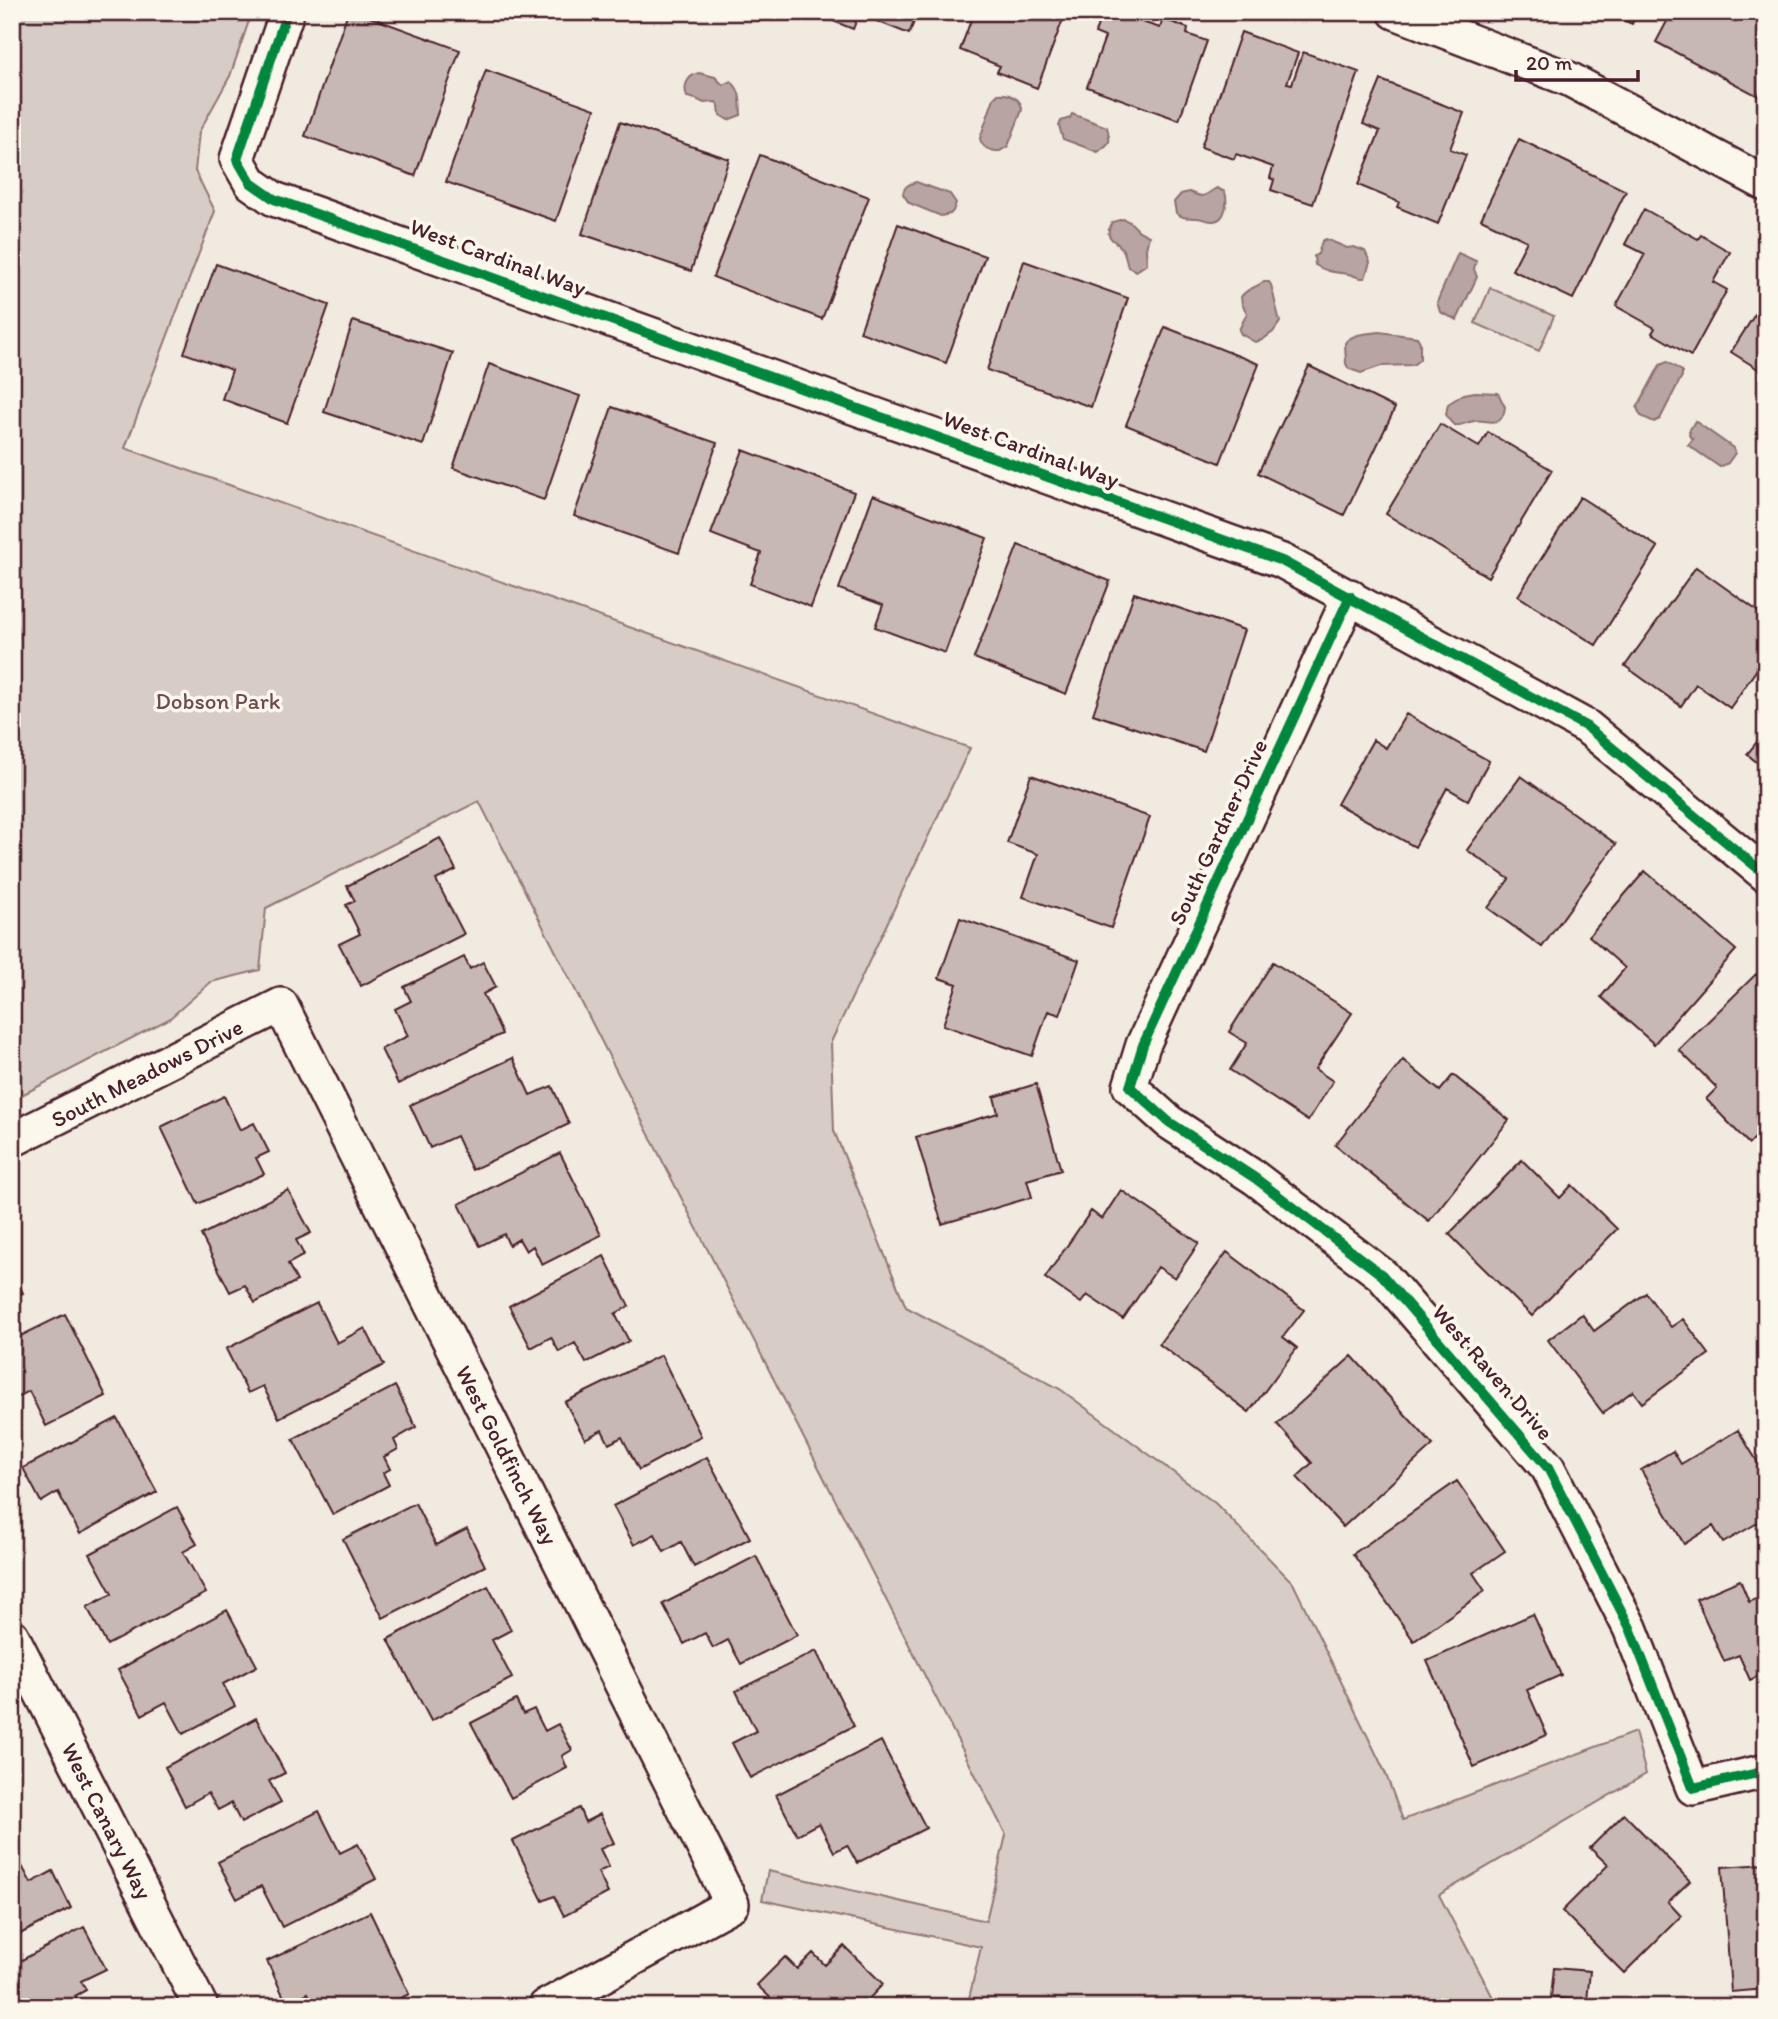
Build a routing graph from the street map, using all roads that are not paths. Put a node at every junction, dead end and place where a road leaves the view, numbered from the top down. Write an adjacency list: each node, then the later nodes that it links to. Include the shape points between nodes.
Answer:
1 (288, 12): 4 (street, West Cardinal Way, via 237,159 251,183 275,199 1282,561)
2 (1395, 12): 3 (street, via 1569,79)
3 (1766, 184)
4 (1350, 596): 5 (street, West Cardinal Way, via 1587,727); 7 (street, South Gardner Drive, via 1143,1045)
5 (1766, 875)
6 (281, 1005): 8 (street, South Meadows Drive); 12 (street, West Goldfinch Way, via 732,1904)
7 (1130, 1087): 10 (street, West Raven Drive, via 1169,1122 1255,1178 1382,1276 1548,1468 1630,1628 1693,1788)
8 (12, 1140)
9 (12, 1636): 11 (street, West Canary Way)
10 (1766, 1771)
11 (201, 2007)
12 (545, 2007)

